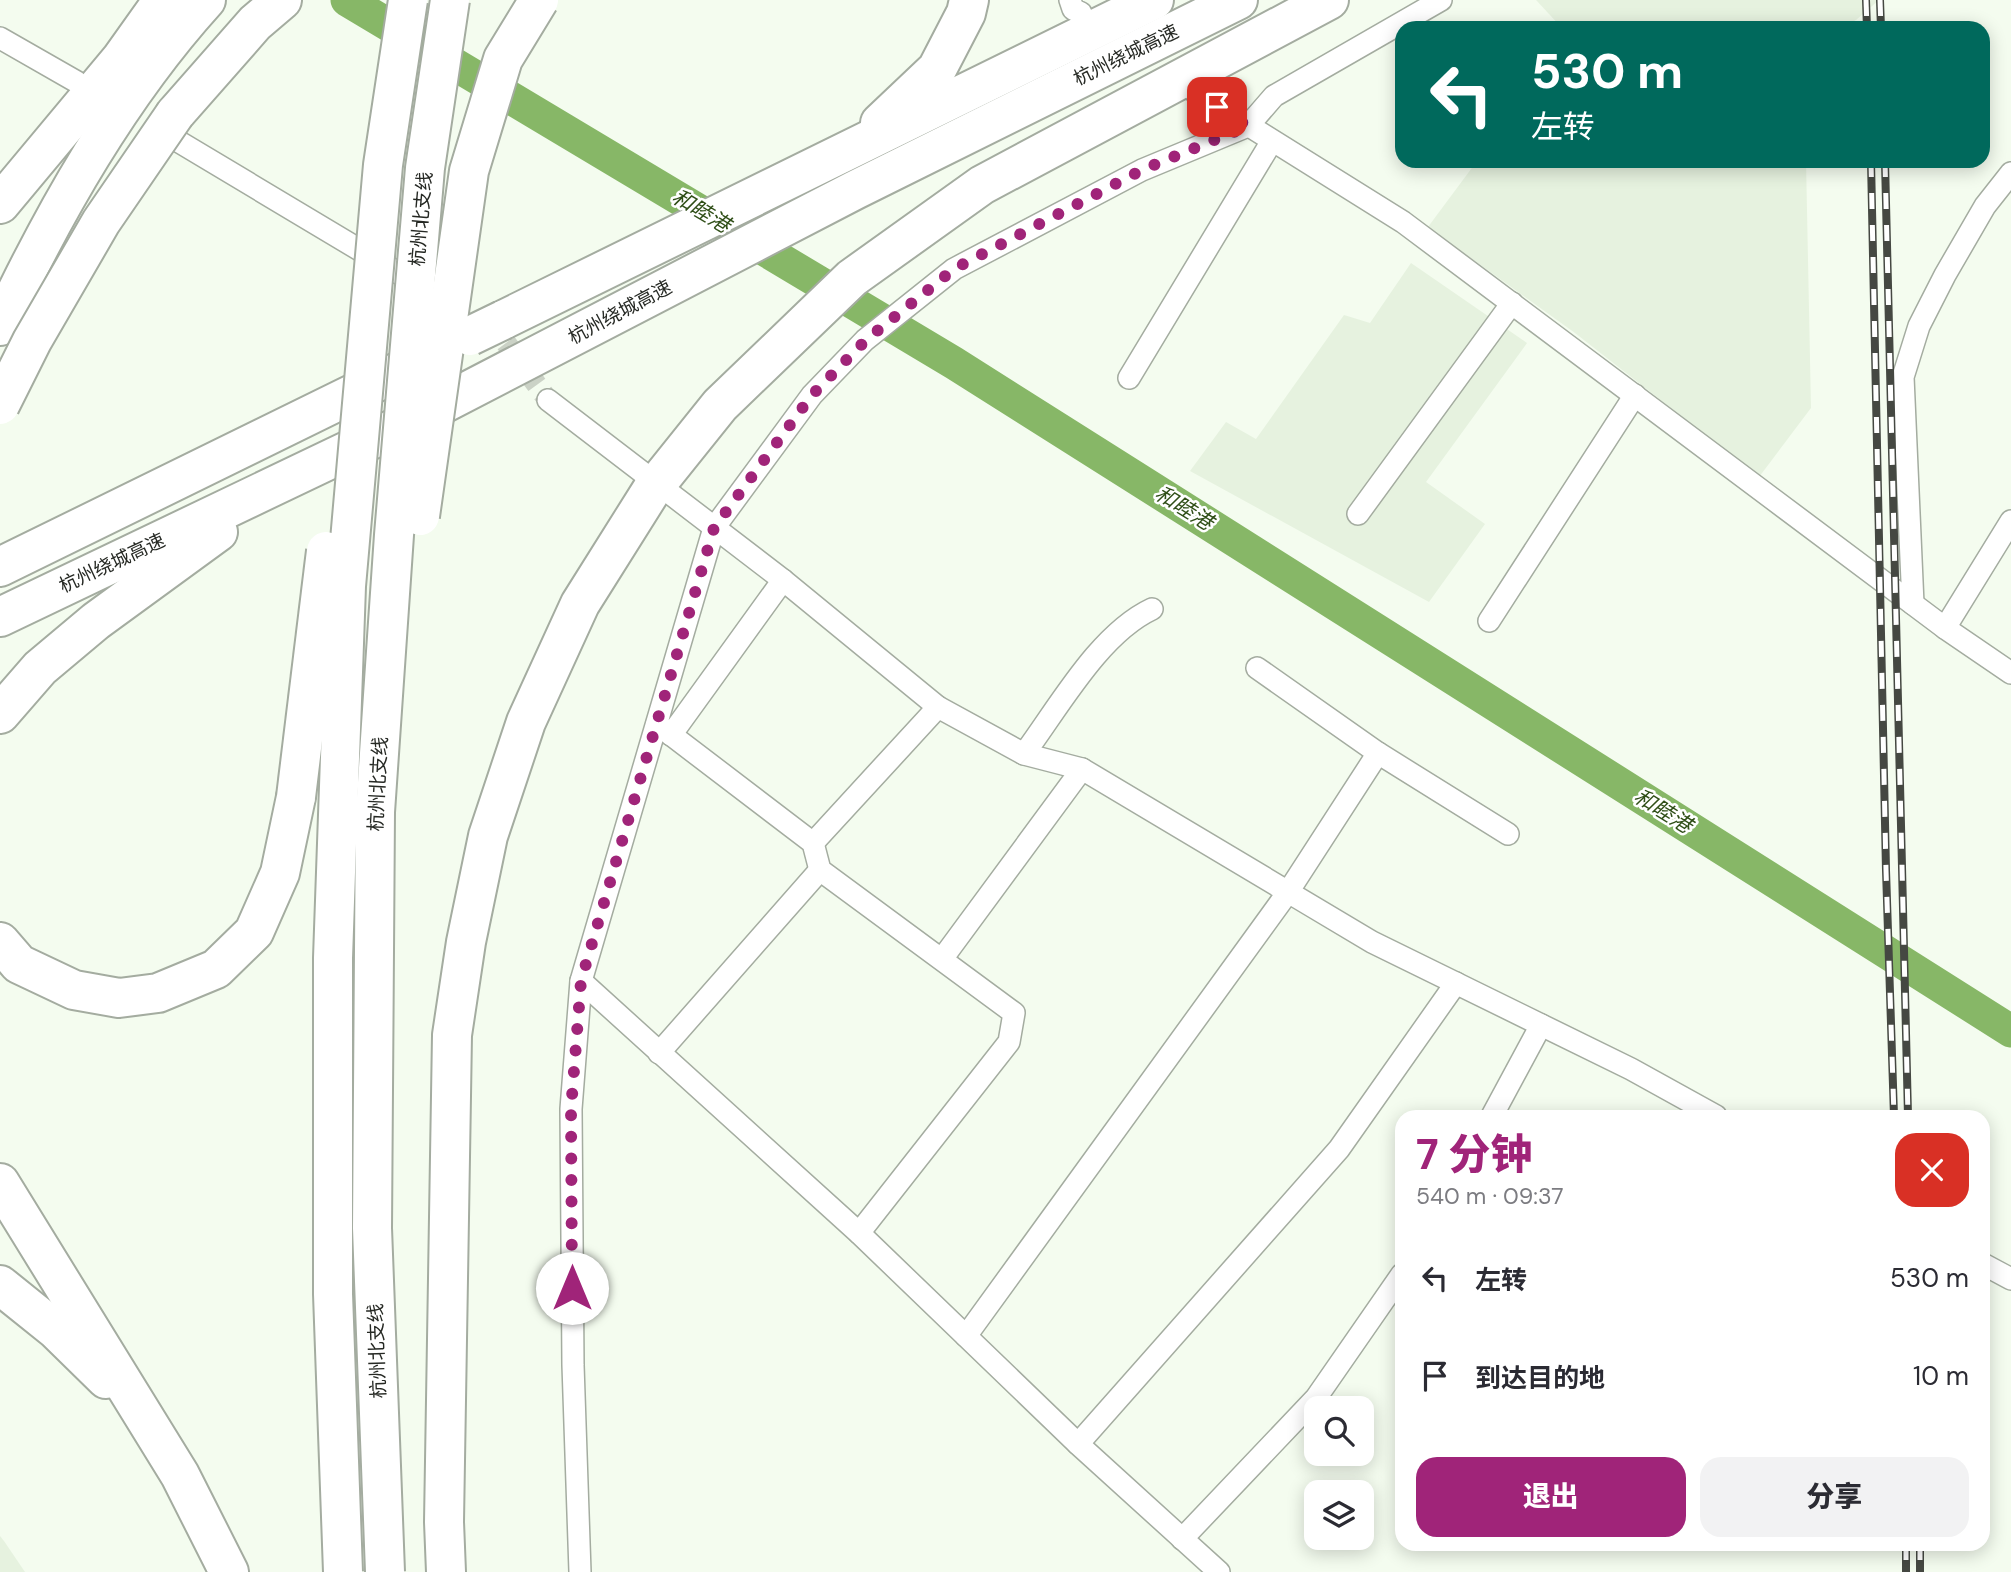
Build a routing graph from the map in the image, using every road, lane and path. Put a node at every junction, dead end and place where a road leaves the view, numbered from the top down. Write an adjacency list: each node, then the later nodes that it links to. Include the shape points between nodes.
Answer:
1 (163, 0): 23 (highway, via 121,59)
2 (206, 0): 25 (highway, via 169,41 100,140)
3 (408, 0): 21 (highway, 杭州北支线, bridge)
4 (450, 0): 52 (highway, 杭州北支线, bridge, via 425,168)
5 (539, 0): 52 (highway, bridge, via 503,59 469,171)
6 (969, 0): 20 (highway, via 937,69)
7 (1154, 0): 20 (highway, 杭州绕城高速)
8 (1238, 0): 32 (highway, 杭州绕城高速)
9 (1329, 0): 78 (highway, via 982,184 852,278 720,405 651,491 580,604 526,722 488,836 452,1035)
10 (1441, 0): 12 (street)
11 (268, 11): 17 (highway)
12 (1404, 21)
13 (1395, 26): 18 (street, via 1274,96)
14 (0, 38): 15 (street)
15 (78, 82)
16 (1195, 92): 18 (street)
17 (162, 119): 26 (street); 30 (highway, bridge, via 32,341)
18 (1248, 126): 19 (street); 36 (street, via 1142,170 954,269 866,340 812,395)
19 (1272, 141): 24 (street, via 1404,222); 27 (street)
20 (834, 160): 26 (highway, 杭州绕城高速, via 627,260)
21 (383, 165): 57 (highway, bridge, via 321,585 296,797 280,873 254,932 216,969 158,993 120,998 63,985 19,964); 76 (highway, 杭州北支线, bridge, via 346,586 333,958 333,1294)
22 (2011, 173): 39 (street, via 1985,206 1940,285 1919,326 1903,377)
23 (0, 204)
24 (1511, 303): 28 (street); 34 (street)
25 (0, 326)
26 (493, 333): 37 (highway, 杭州绕城高速)
27 (1129, 378)
28 (1635, 395): 39 (street); 42 (street)
29 (548, 400): 31 (street)
30 (0, 405)
31 (642, 472)
32 (296, 476): 41 (highway, 杭州绕城高速); 47 (highway, via 96,621 40,668)
33 (672, 495): 36 (street)
34 (1358, 514)
35 (2011, 522): 43 (street)
36 (714, 528): 38 (street); 48 (street)
37 (0, 568)
38 (783, 580): 46 (street); 48 (street)
39 (1913, 604): 43 (street)
40 (1152, 609): 50 (street, via 1132,619 1096,657)
41 (0, 617)
42 (1489, 621)
43 (1944, 628): 45 (street)
44 (1257, 668): 49 (street)
45 (2011, 673)
46 (938, 706): 50 (street); 54 (street)
47 (0, 713)
48 (664, 729): 54 (street); 59 (street)
49 (1378, 753): 53 (street); 56 (street)
50 (1024, 754): 51 (street)
51 (1082, 769): 56 (street); 58 (street)
52 (375, 812): 77 (highway, 杭州北支线, bridge, via 372,1228)
53 (1508, 834)
54 (813, 843): 55 (street)
55 (820, 870): 58 (street); 62 (street)
56 (1287, 892): 60 (street, via 1372,942); 71 (street)
57 (0, 942)
58 (942, 960): 66 (street, via 1014,1013 1009,1042)
59 (581, 981): 62 (street); 79 (street, via 571,1109)
60 (1456, 983): 61 (street); 72 (street, via 1339,1149)
61 (1541, 1025): 63 (street); 64 (street)
62 (659, 1053): 66 (street)
63 (1495, 1110)
64 (1705, 1110)
65 (6, 1192): 73 (highway)
66 (859, 1233): 71 (street)
67 (1990, 1268): 68 (street)
68 (2011, 1279)
69 (1395, 1284): 74 (street, via 1316,1398)
70 (0, 1285): 73 (highway, via 111,1383)
71 (966, 1336): 72 (street)
72 (1078, 1444): 74 (street)
73 (180, 1475): 75 (highway)
74 (1182, 1539): 80 (street)
75 (229, 1572)
76 (343, 1572)
77 (385, 1572)
78 (446, 1572)
79 (580, 1572)
80 (1219, 1572)

